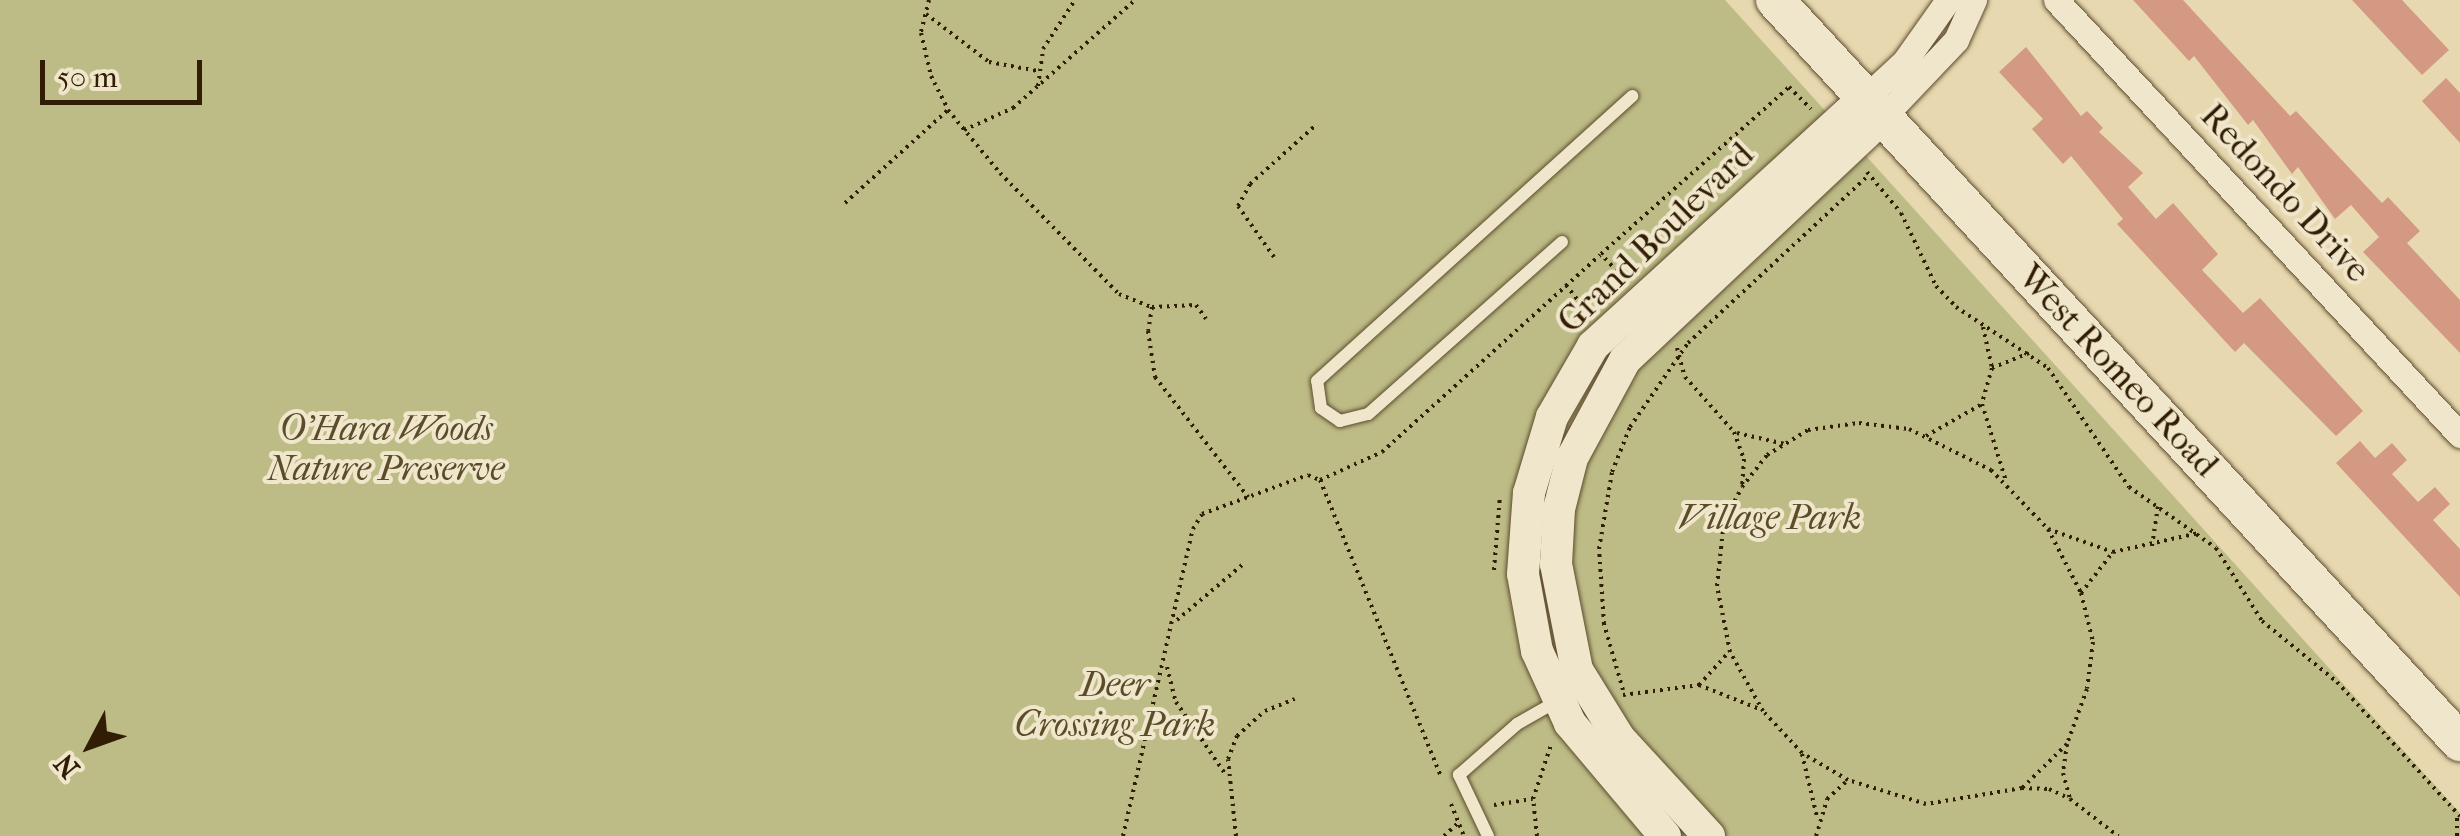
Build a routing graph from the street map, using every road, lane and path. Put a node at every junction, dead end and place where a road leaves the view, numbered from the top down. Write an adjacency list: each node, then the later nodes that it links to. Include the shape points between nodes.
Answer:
1 (929, 0): 8 (path)
2 (1075, 0): 9 (path, via 1055,25)
3 (1136, 0): 10 (path)
4 (1775, 0): 12 (main road, West Romeo Road)
5 (1948, 0): 12 (street)
6 (1974, 0): 12 (street, via 1956,40)
7 (2056, 0): 31 (street, Redondo Drive)
8 (926, 14): 9 (path, via 990,62); 13 (path, via 923,53)
9 (1038, 71): 10 (path)
10 (1038, 86): 15 (path, via 1014,108)
11 (1632, 96): 19 (lane, via 1317,381 1320,408 1340,422 1368,414)
12 (1874, 107): 16 (street, Grand Boulevard); 52 (main road, West Romeo Road)
13 (948, 110): 15 (path); 18 (path)
14 (1317, 124): 21 (path, via 1250,184 1238,206)
15 (964, 130): 22 (path, via 1118,294)
16 (1838, 138): 17 (path); 20 (path, via 1790,86); 23 (street, Grand Boulevard)
17 (1869, 175): 25 (path, via 1901,212 1936,286); 27 (path)
18 (844, 204)
19 (1562, 242)
20 (1602, 254): 23 (path); 34 (path, via 1382,452)
21 (1274, 258)
22 (1152, 307): 24 (path, via 1196,305); 37 (path, via 1148,331 1155,377)
23 (1652, 311): 27 (path, via 1674,334); 51 (street, Grand Boulevard, via 1593,346 1552,418 1529,493 1523,574 1537,651)
24 (1206, 318)
25 (1983, 325): 26 (path); 28 (path)
26 (2032, 352): 28 (path); 38 (path, via 2074,400 2110,464)
27 (1678, 355): 30 (path, via 1685,378); 51 (path, via 1630,427 1603,515 1599,588)
28 (1992, 368): 29 (path)
29 (1982, 404): 32 (path); 36 (path)
30 (1734, 432): 33 (path); 35 (path, via 1744,460)
31 (2460, 435)
32 (1926, 436): 33 (path, via 1860,423 1808,430); 36 (path)
33 (1785, 444): 35 (path)
34 (1320, 480): 37 (path, via 1308,476); 57 (path)
35 (1742, 486): 46 (path, via 1724,520 1717,586)
36 (2008, 486): 39 (path)
37 (1248, 497): 45 (path, via 1202,514 1192,530)
38 (2158, 506): 40 (path); 41 (path)
39 (2048, 530): 42 (path); 44 (path)
40 (2199, 533): 41 (path); 61 (path, via 2282,643 2336,682)
41 (2152, 546): 42 (path)
42 (2113, 552): 44 (path)
43 (1242, 565): 45 (path)
44 (2081, 594): 53 (path, via 2093,642 2087,690)
45 (1176, 622): 47 (path)
46 (1730, 652): 48 (path); 50 (path)
47 (1166, 663): 55 (path, via 1176,702); 64 (path)
48 (1699, 685): 50 (path); 51 (path)
49 (1295, 699): 55 (path, via 1265,712 1237,736)
50 (1763, 711): 54 (path)
51 (1576, 714): 68 (lane, via 1517,724 1459,775); 69 (path, via 1533,799); 70 (street, Grand Boulevard); 71 (street, Grand Boulevard)
52 (2460, 742)
53 (2067, 744): 58 (path); 60 (path)
54 (1802, 753): 56 (path); 62 (path)
55 (1228, 779): 65 (path)
56 (1848, 780): 58 (path, via 1926,804); 62 (path)
57 (1444, 784)
58 (2022, 788): 60 (path)
59 (1449, 797): 63 (path)
60 (2070, 799): 73 (path)
61 (2458, 814): 74 (path)
62 (1817, 817): 72 (path)
63 (1458, 823): 66 (path); 67 (path)
64 (1122, 836)
65 (1236, 836)
66 (1444, 836)
67 (1464, 836)
68 (1488, 836)
69 (1537, 836)
70 (1665, 836)
71 (1709, 836)
72 (1816, 836)
73 (2118, 836)
74 (2457, 836)

